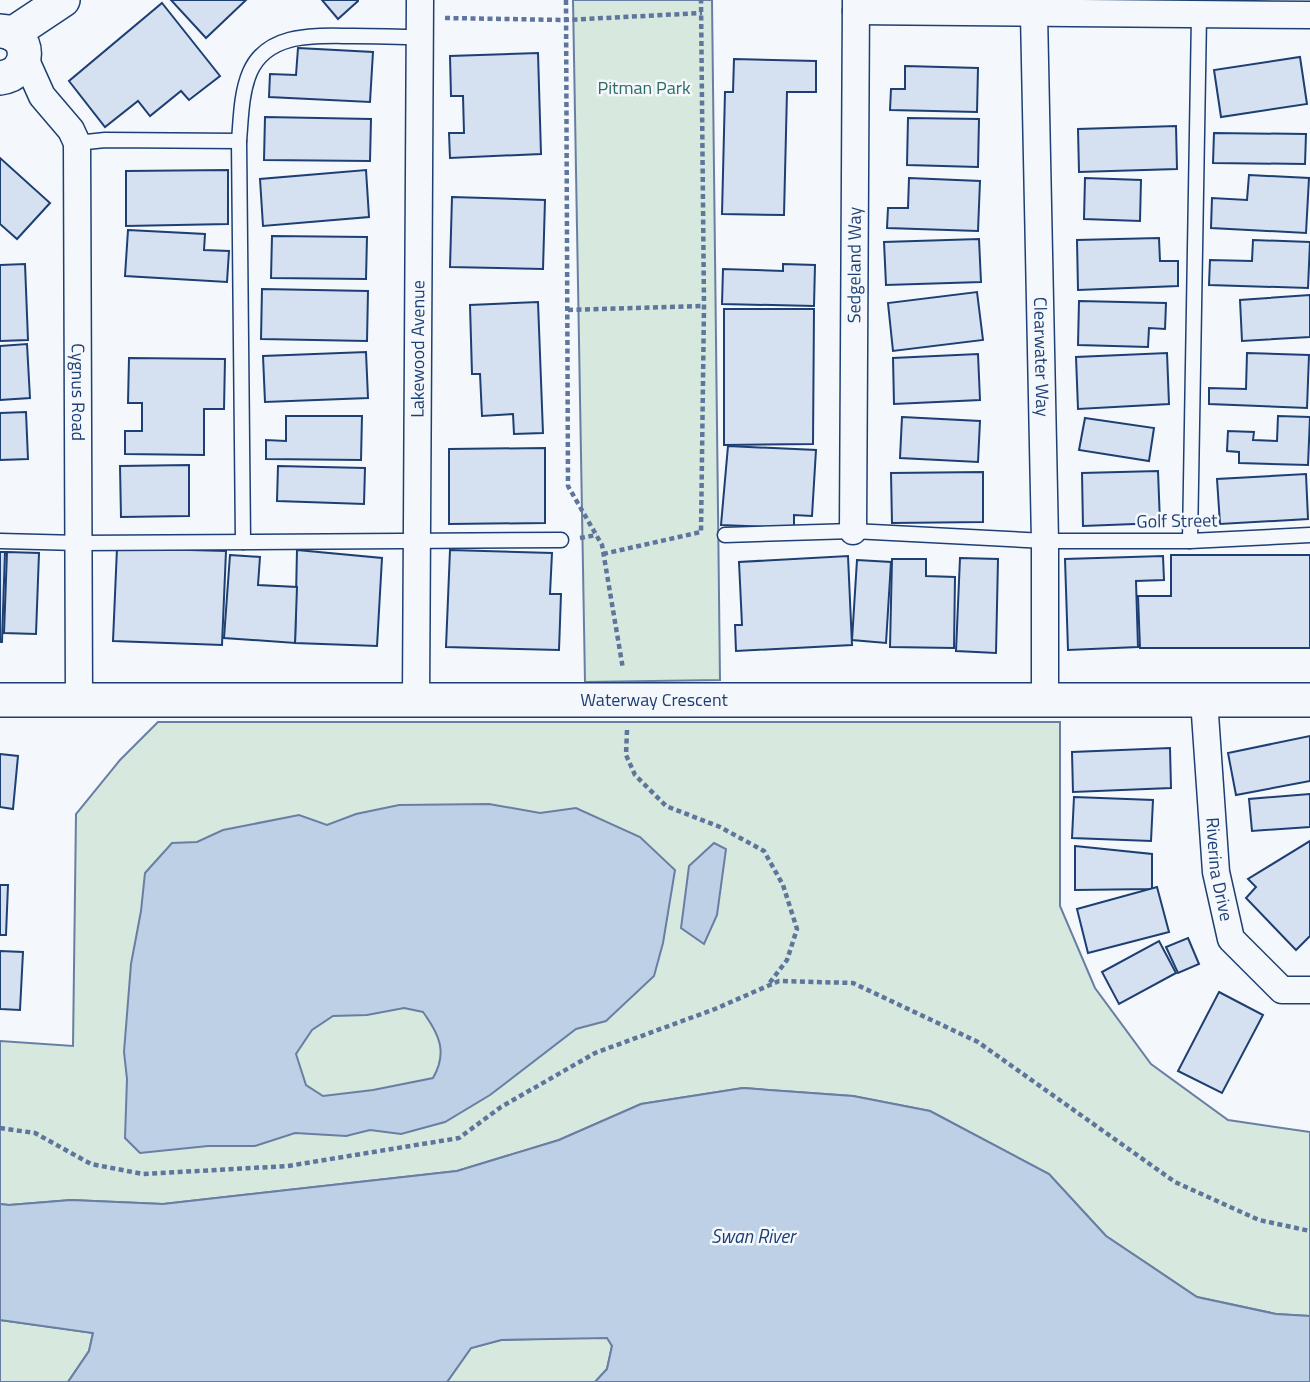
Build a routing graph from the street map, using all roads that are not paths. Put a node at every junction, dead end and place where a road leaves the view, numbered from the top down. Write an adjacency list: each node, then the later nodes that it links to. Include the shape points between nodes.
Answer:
1 (59, 4): 7 (street)
2 (856, 6): 3 (street); 10 (street, Sedgeland Way)
3 (1034, 14): 5 (street); 17 (street, Clearwater Way)
4 (1310, 15): 5 (street)
5 (1199, 16): 18 (lane)
6 (419, 18): 8 (lane, via 281,42 261,55 250,71 243,98); 16 (street, Lakewood Avenue)
7 (9, 48): 9 (street)
8 (239, 141): 9 (lane); 15 (lane)
9 (77, 143): 19 (street, Cygnus Road)
10 (853, 531): 11 (lane, Golf Street); 17 (lane, Golf Street)
11 (725, 535)
12 (1310, 535): 18 (lane, Golf Street)
13 (561, 540): 16 (lane)
14 (0, 541): 19 (lane)
15 (243, 541): 16 (lane); 19 (lane)
16 (417, 541): 21 (street, Lakewood Avenue)
17 (1045, 541): 18 (lane, Golf Street); 23 (street, Clearwater Way)
18 (1190, 541)
19 (79, 543): 20 (street, Cygnus Road)
20 (79, 699): 21 (street, Waterway Crescent); 22 (street, Waterway Crescent)
21 (416, 699): 23 (street, Waterway Crescent)
22 (0, 700)
23 (1045, 700): 24 (street, Waterway Crescent)
24 (1203, 700): 25 (street, Waterway Crescent); 26 (street, Riverina Drive, via 1216,872 1231,939 1282,990)
25 (1310, 700)
26 (1310, 990)

